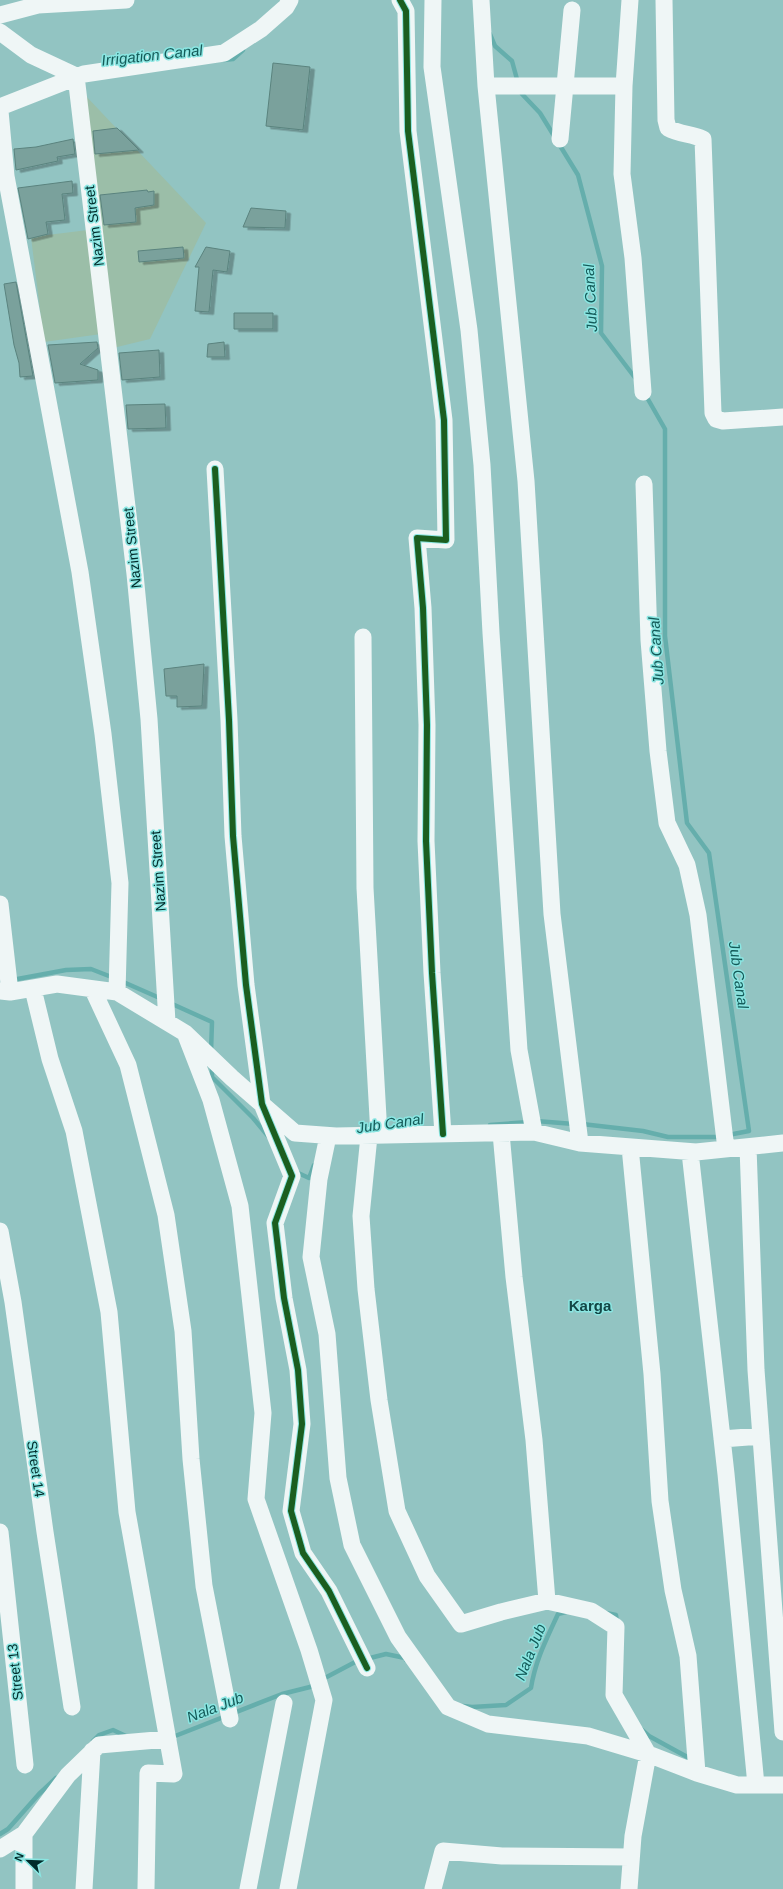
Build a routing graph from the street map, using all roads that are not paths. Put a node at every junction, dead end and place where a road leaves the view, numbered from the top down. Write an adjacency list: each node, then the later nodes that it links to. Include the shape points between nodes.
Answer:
1 (126, 0): 9 (street, via 38,4)
2 (290, 0): 11 (street, via 286,7 261,29 224,53)
3 (400, 0): 33 (street, via 406,11 408,131 444,420 446,540 417,538 423,608 427,725 426,841)
4 (433, 0): 31 (street, via 432,67 469,330 482,457 519,1050)
5 (481, 0): 12 (street)
6 (630, 0): 14 (street)
7 (664, 0): 19 (street, via 668,128 703,139 713,412 716,419 723,421)
8 (572, 10): 13 (street)
9 (0, 14)
10 (0, 32): 11 (street, via 31,55)
11 (76, 76): 15 (street); 28 (street, Nazim Street, via 148,704)
12 (486, 86): 13 (street); 36 (street, via 526,481 552,914)
13 (566, 86): 14 (street); 17 (street)
14 (624, 86): 18 (street, via 622,174 633,258)
15 (0, 107)
16 (0, 111): 27 (street, via 6,176 80,572 103,734 120,883)
17 (560, 138)
18 (643, 392)
19 (783, 417)
20 (215, 469): 30 (street, via 233,836 246,985)
21 (644, 484): 40 (street, via 649,640 665,808 667,823 687,865 698,915)
22 (363, 637): 34 (street, via 365,888)
23 (0, 904): 26 (street)
24 (33, 989): 25 (street, via 57,984); 26 (street); 52 (street, via 50,1059 74,1131 109,1312 127,1512)
25 (93, 990): 27 (street); 50 (street, via 128,1065 166,1215 183,1331 191,1459 204,1586)
26 (5, 991)
27 (117, 992): 28 (street)
28 (168, 1022): 29 (street)
29 (185, 1033): 30 (street); 66 (street, via 211,1100 240,1206 263,1413 256,1499 324,1700)
30 (262, 1104): 35 (street, via 294,1133); 47 (street, via 292,1176 275,1223 284,1298 298,1370 301,1416 291,1511 302,1553 329,1591)
31 (534, 1132): 32 (street); 36 (street)
32 (501, 1133): 33 (street); 46 (street, via 514,1277 534,1440)
33 (443, 1134): 34 (street)
34 (374, 1135): 35 (street); 46 (street, via 361,1216 379,1400 397,1512 427,1576 461,1624)
35 (328, 1136): 54 (street, via 319,1179 311,1256 327,1334 338,1478 352,1545 398,1637 448,1707 488,1724 588,1736)
36 (580, 1142): 38 (street)
37 (783, 1143): 39 (street)
38 (630, 1147): 41 (street); 56 (street, via 652,1374 660,1501 673,1590 688,1656)
39 (748, 1147): 40 (street); 43 (street, via 756,1370)
40 (726, 1149): 41 (street)
41 (690, 1152): 44 (street)
42 (0, 1231): 49 (street, Street 14, via 13,1302)
43 (761, 1436): 44 (street); 51 (street)
44 (722, 1439): 57 (street)
45 (0, 1532): 55 (street, Street 13)
46 (547, 1601): 54 (street, via 591,1611 616,1627 614,1695)
47 (367, 1668)
48 (284, 1703): 65 (street)
49 (72, 1707)
50 (230, 1719)
51 (783, 1732)
52 (168, 1738): 53 (street, via 99,1744); 64 (street, via 174,1774 148,1773)
53 (92, 1751): 59 (street, via 68,1776); 63 (street)
54 (648, 1754): 56 (street); 61 (street)
55 (25, 1765)
56 (697, 1774): 57 (street, via 738,1784)
57 (756, 1785): 58 (street)
58 (783, 1785)
59 (24, 1834): 60 (street); 62 (street)
60 (0, 1849)
61 (631, 1857): 67 (street, via 502,1856 443,1851); 68 (street)
62 (24, 1889)
63 (84, 1889)
64 (146, 1889)
65 (248, 1889)
66 (288, 1889)
67 (433, 1889)
68 (628, 1889)

